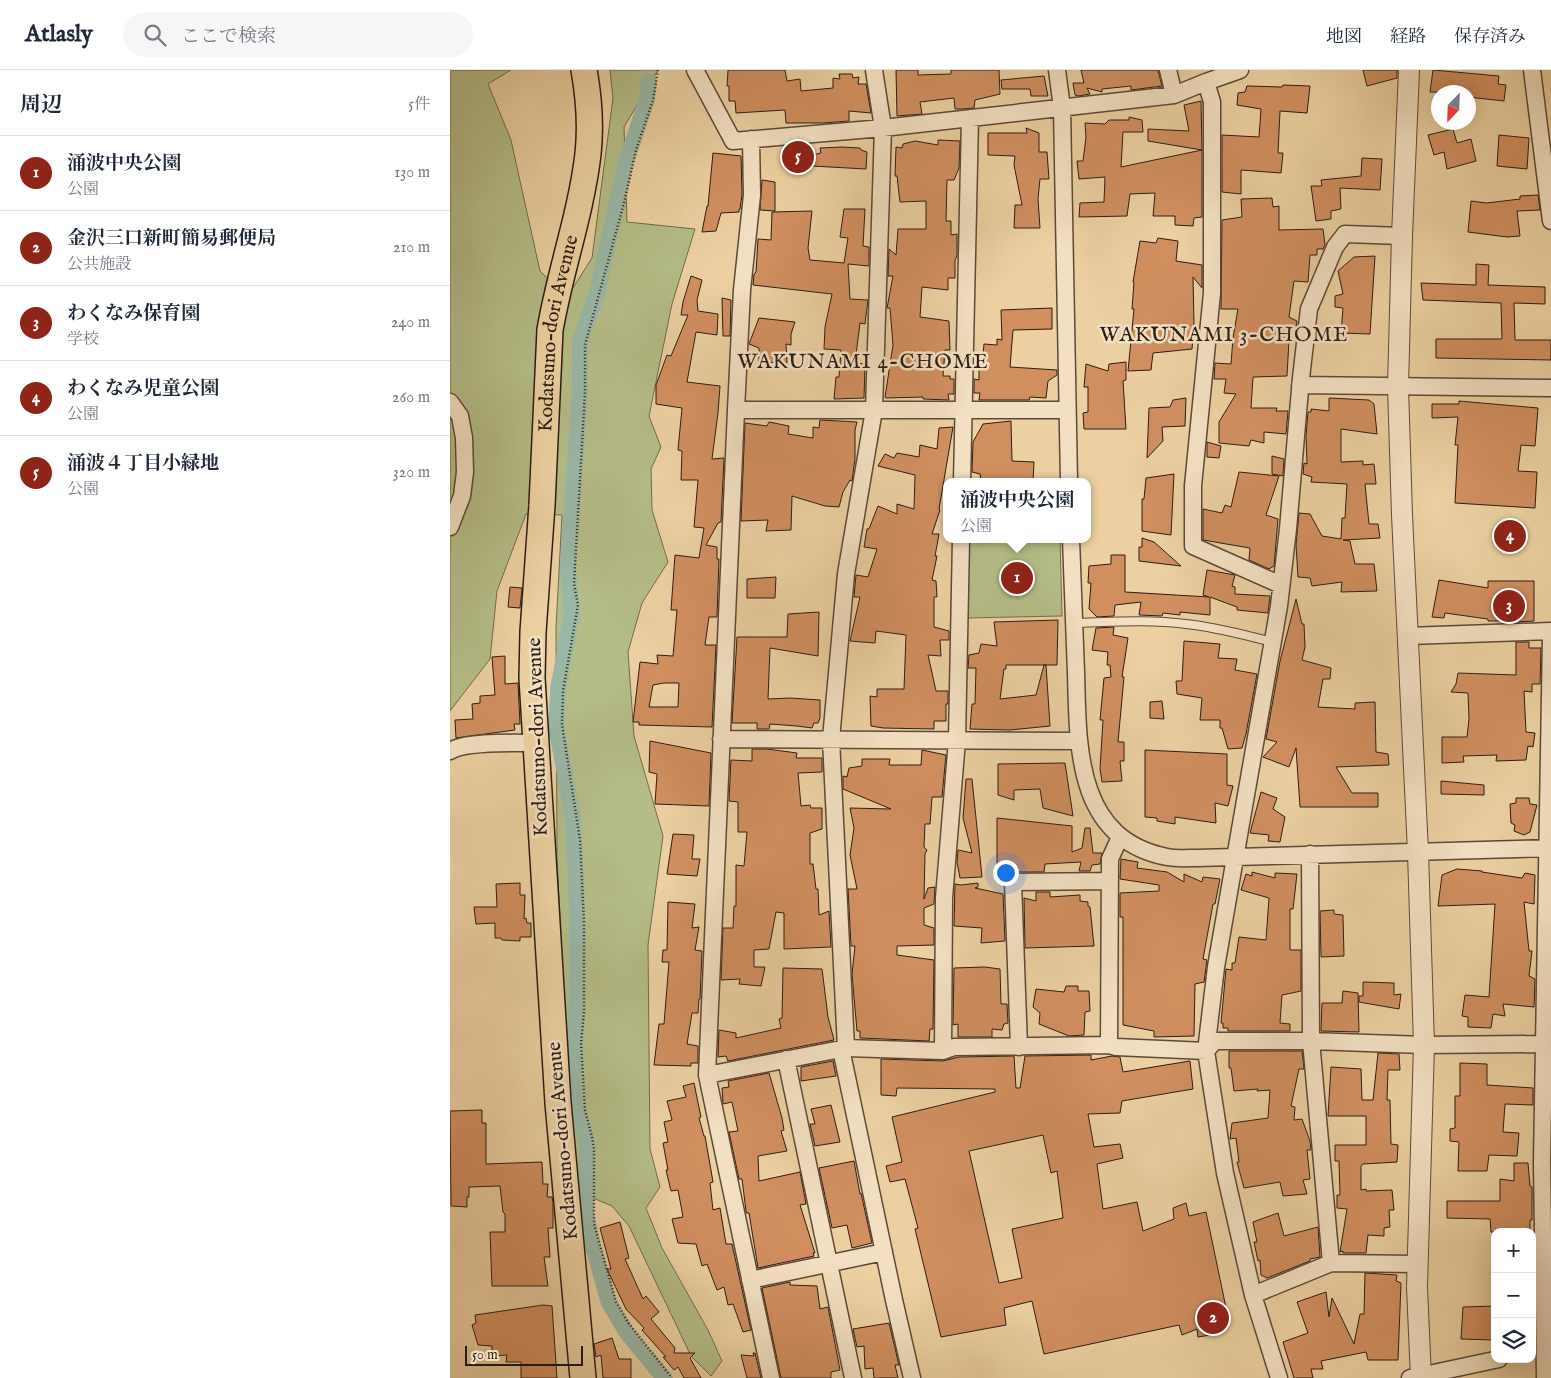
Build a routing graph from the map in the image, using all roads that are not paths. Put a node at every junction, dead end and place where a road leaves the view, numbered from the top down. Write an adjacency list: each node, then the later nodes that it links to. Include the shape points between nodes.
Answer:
1 (584, 70): 40 (main road, Kodatsuno-dori Avenue, via 590,104 588,152 550,330 533,632)
2 (695, 70): 14 (street, via 733,141)
3 (874, 70): 13 (street)
4 (1057, 70): 11 (street)
5 (1168, 70): 10 (street)
6 (1240, 70): 9 (street)
7 (1409, 70): 16 (street)
8 (1532, 70): 15 (street)
9 (1206, 82): 10 (street); 30 (street, via 1212,102 1212,293 1193,486 1193,546)
10 (1174, 95): 11 (street)
11 (1062, 108): 12 (street); 23 (street)
12 (970, 118): 13 (street); 24 (street)
13 (883, 128): 14 (street); 22 (street)
14 (751, 139): 21 (street, via 752,194 742,290)
15 (1551, 221)
16 (1402, 236): 17 (street, via 1345,234 1335,247 1310,309); 18 (street)
17 (1300, 385): 18 (street); 30 (street)
18 (1398, 387): 19 (street); 33 (street)
19 (1551, 388)
20 (450, 402): 27 (street, via 460,416 465,472 462,496)
21 (736, 410): 22 (street); 36 (street)
22 (874, 410): 24 (street); 37 (street, via 846,574)
23 (1067, 410): 24 (street); 26 (street)
24 (964, 411): 25 (street)
25 (962, 478)
26 (1069, 478)
27 (450, 527)
28 (961, 543): 38 (street)
29 (1071, 543): 31 (street)
30 (1281, 585): 35 (street)
31 (1074, 623): 35 (lane, via 1185,623); 39 (street)
32 (1551, 631): 33 (street)
33 (1408, 636): 44 (street)
34 (1551, 636): 43 (street)
35 (1273, 642): 46 (street)
36 (721, 739): 37 (street); 57 (street)
37 (831, 739): 38 (street); 53 (street)
38 (957, 740): 39 (street); 54 (street, via 944,898)
39 (1078, 741): 42 (street, via 1086,785 1097,808)
40 (535, 743): 41 (street, via 476,745); 67 (main road, Kodatsuno-dori Avenue, via 558,1103)
41 (450, 751)
42 (1120, 836): 46 (street, via 1150,853 1169,858); 47 (street, via 1110,859)
43 (1549, 848): 44 (street); 49 (street)
44 (1418, 852): 45 (street); 51 (street)
45 (1310, 854): 46 (street); 48 (street)
46 (1235, 856): 55 (street)
47 (1110, 881): 50 (street); 52 (street, via 1012,882)
48 (1311, 1041): 51 (street); 55 (street, via 1216,1041); 60 (street)
49 (1548, 1041): 51 (street, via 1540,1044); 64 (street, via 1542,1162)
50 (1109, 1045): 52 (street); 55 (street)
51 (1424, 1045): 61 (street)
52 (1019, 1047): 54 (street, via 954,1047)
53 (843, 1049): 54 (street); 56 (street); 58 (street)
54 (943, 1051)
55 (1206, 1051): 63 (street, via 1225,1173)
56 (786, 1059): 57 (street); 59 (street)
57 (707, 1075): 62 (street)
58 (884, 1252): 59 (street); 70 (street)
59 (829, 1263): 62 (street); 69 (street)
60 (1331, 1263): 61 (street); 63 (street)
61 (1418, 1264): 66 (street)
62 (750, 1280): 68 (street)
63 (1253, 1294): 71 (street)
64 (1543, 1350): 72 (street)
65 (1491, 1361): 66 (street)
66 (1417, 1377)
67 (583, 1378)
68 (771, 1378)
69 (854, 1378)
70 (912, 1378)
71 (1279, 1378)
72 (1545, 1378)

